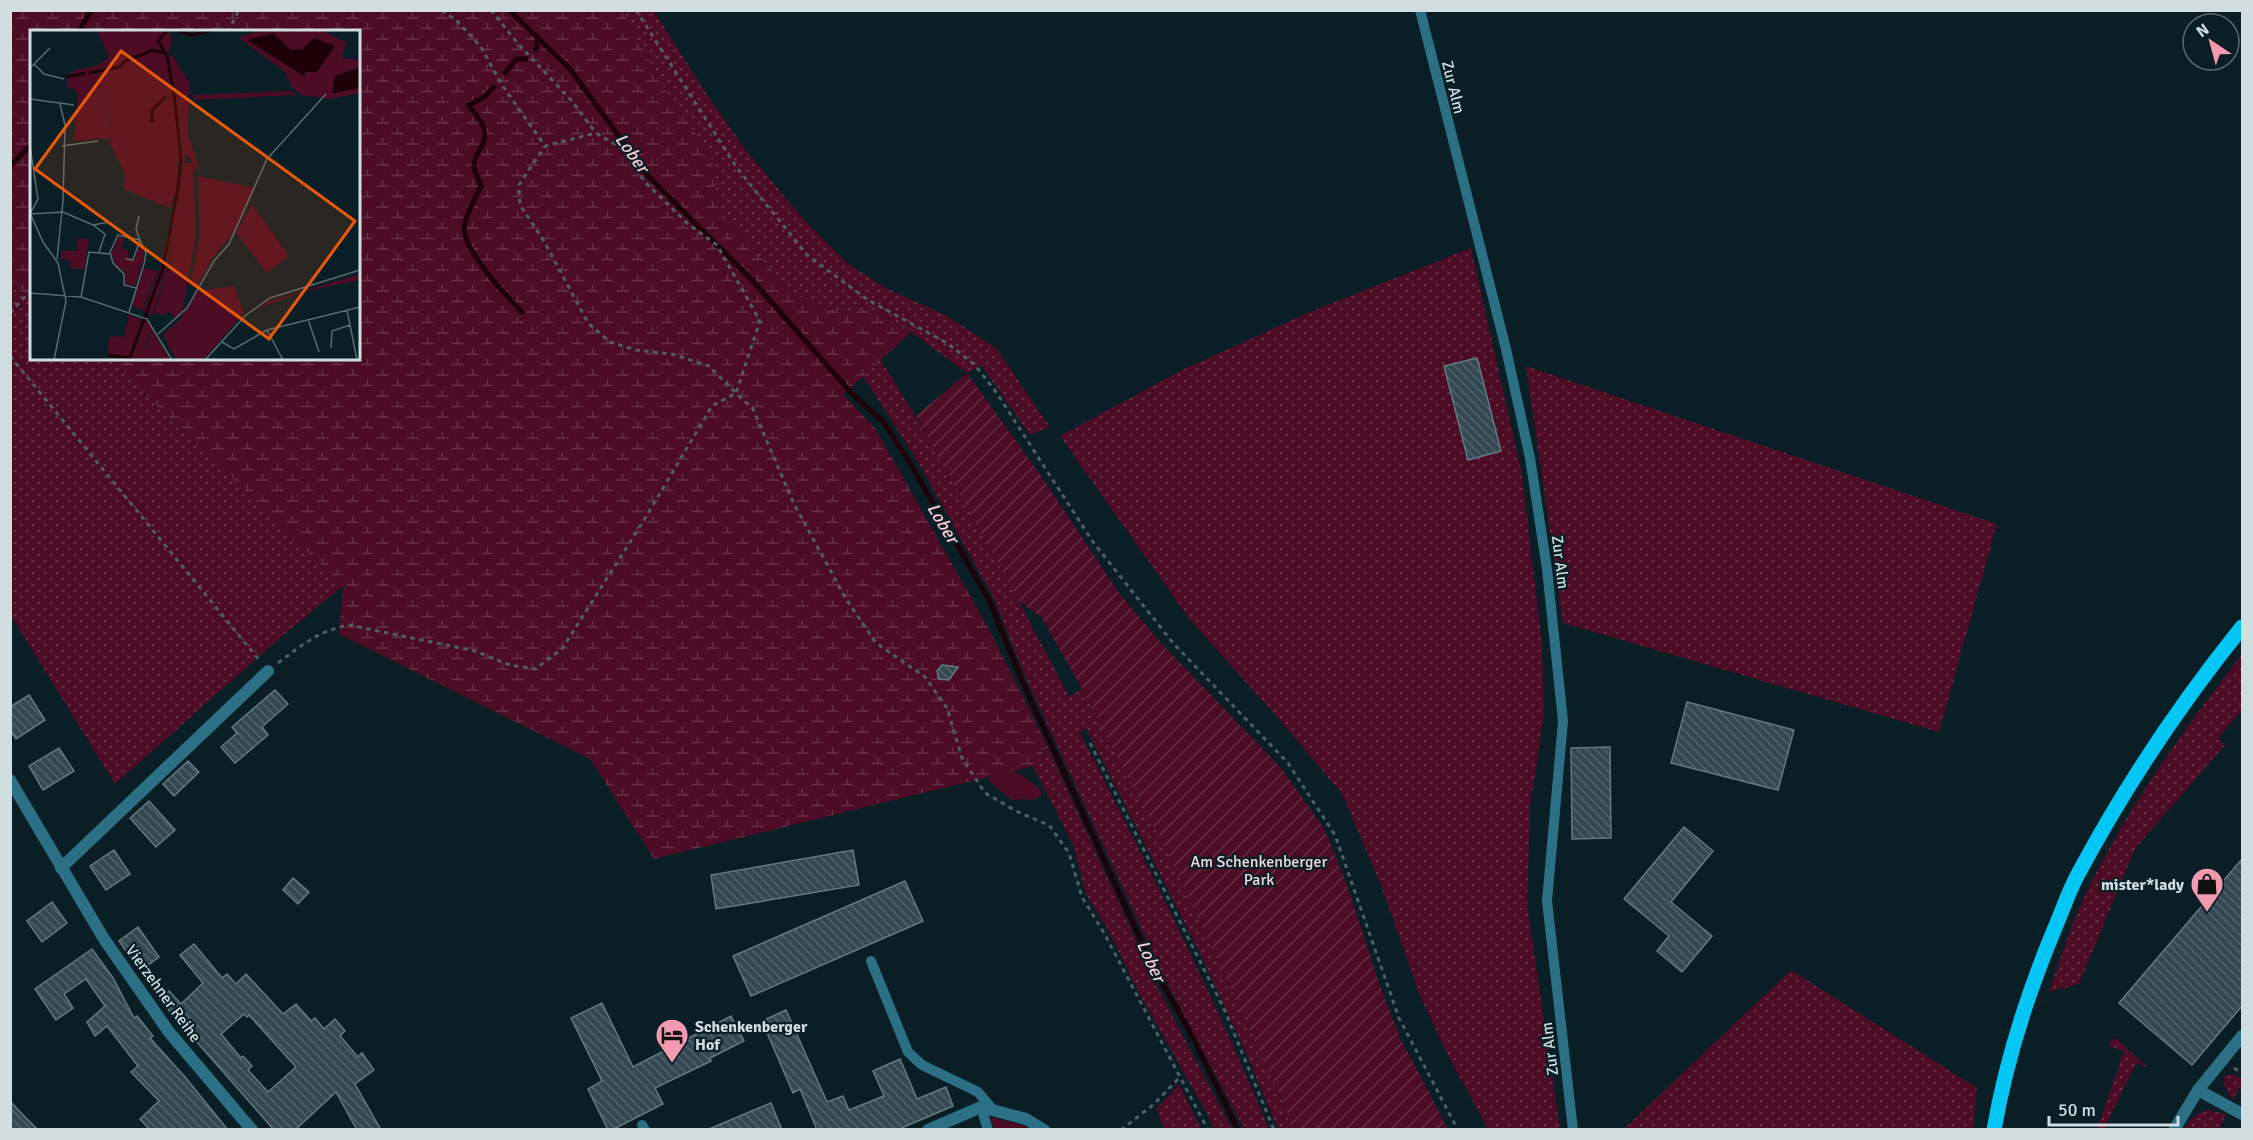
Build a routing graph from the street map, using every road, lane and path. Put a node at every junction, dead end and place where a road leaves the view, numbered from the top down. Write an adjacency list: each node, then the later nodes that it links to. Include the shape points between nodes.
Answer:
1 (239, 10): 6 (path)
2 (442, 10): 8 (path, via 481,47 502,85)
3 (491, 10): 7 (path)
4 (636, 10): 31 (path, via 738,168 807,255 868,300 947,343 975,365 1115,570 1173,643 1288,763 1335,835 1399,1018)
5 (1420, 10): 32 (lane, Zur Alm, via 1506,349 1530,458 1547,569 1563,721 1547,901)
6 (229, 30)
7 (596, 133): 8 (path); 12 (path, via 621,148 645,182 688,224 717,245 760,321)
8 (546, 146): 12 (path, via 519,185 520,205 588,323 610,342 709,366)
9 (30, 291): 10 (path)
10 (10, 313)
11 (10, 356): 14 (path)
12 (736, 393): 14 (path, via 712,406 562,649 535,669 510,665 475,651 349,625 329,628 306,641); 20 (path, via 753,408 794,504 846,599 876,643 925,677 947,708 962,758 985,793 1049,825 1069,853 1082,897)
13 (2242, 627): 33 (main road, via 2146,758 2076,878 2019,1020)
14 (268, 671): 17 (street)
15 (1090, 743): 30 (path, via 1215,990)
16 (10, 780): 17 (street, Vierzehner Reihe)
17 (61, 868): 24 (street, Vierzehner Reihe, via 104,939 170,1032)
18 (871, 961): 22 (lane, via 908,1052 922,1065 978,1092)
19 (2242, 1036): 21 (street)
20 (1180, 1077): 28 (path, via 1154,1104); 29 (path)
21 (2198, 1090): 23 (street); 34 (street)
22 (987, 1108): 25 (street); 26 (lane); 27 (street, via 1026,1119)
23 (2242, 1114)
24 (252, 1130)
25 (928, 1130)
26 (988, 1130)
27 (1044, 1130)
28 (1120, 1130)
29 (1208, 1130)
30 (1274, 1130)
31 (1458, 1130)
32 (1573, 1130)
33 (1994, 1130)
34 (2174, 1130)

